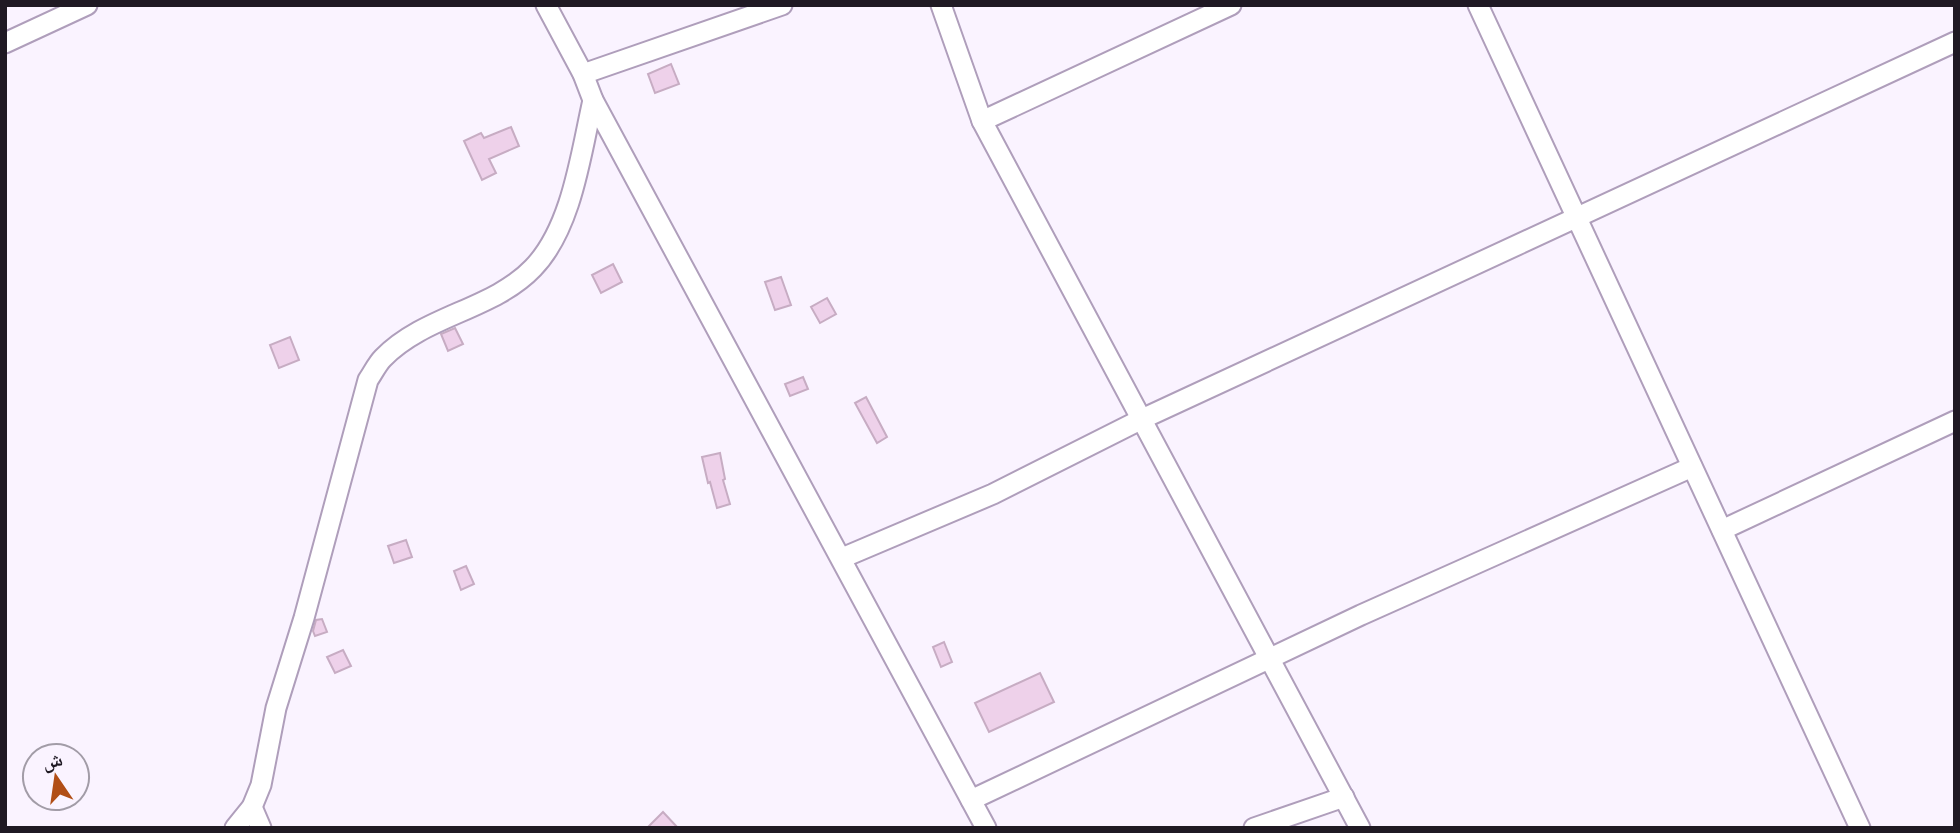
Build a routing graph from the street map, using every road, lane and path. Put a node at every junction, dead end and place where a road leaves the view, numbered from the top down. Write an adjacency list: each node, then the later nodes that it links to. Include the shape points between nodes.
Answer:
1 (87, 5): 8 (street)
2 (546, 5): 9 (street)
3 (782, 5): 9 (street)
4 (941, 5): 11 (street)
5 (1231, 5): 11 (street)
6 (1478, 5): 12 (street)
7 (1955, 42): 12 (street)
8 (5, 43)
9 (583, 74): 10 (street)
10 (593, 100): 17 (street); 21 (street, via 574,184 557,233 533,268 497,295 413,335 382,359 368,380)
11 (982, 121): 13 (street)
12 (1576, 217): 13 (street); 15 (street)
13 (1142, 419): 17 (street, via 993,494); 18 (street)
14 (1955, 421): 16 (street)
15 (1692, 467): 16 (street); 18 (street)
16 (1722, 530): 27 (street)
17 (842, 558): 20 (street)
18 (1270, 659): 19 (street); 20 (street)
19 (1344, 797): 25 (street); 26 (street)
20 (971, 800): 24 (street)
21 (252, 807): 22 (street); 23 (street)
22 (235, 828)
23 (261, 828)
24 (986, 828)
25 (1254, 828)
26 (1360, 828)
27 (1860, 828)

